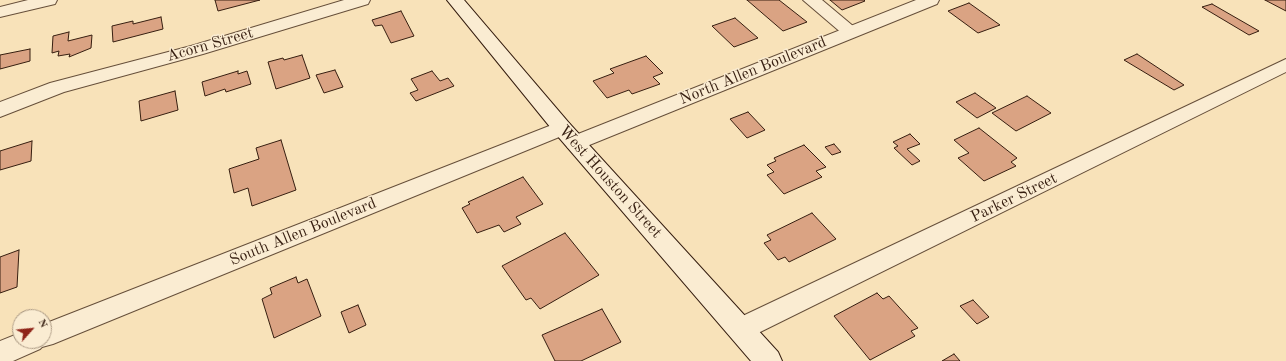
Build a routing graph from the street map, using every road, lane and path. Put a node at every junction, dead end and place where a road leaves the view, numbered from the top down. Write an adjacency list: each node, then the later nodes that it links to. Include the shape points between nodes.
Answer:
1 (49, 0): 6 (street)
2 (362, 0): 9 (street, Acorn Street, via 196,50)
3 (455, 0): 12 (street, West Houston Street)
4 (811, 0): 7 (street)
5 (932, 0): 7 (street, North Allen Boulevard)
6 (0, 12)
7 (850, 31): 12 (street, North Allen Boulevard)
8 (1286, 65): 13 (street, Parker Street)
9 (57, 87): 10 (street, Acorn Street); 11 (street, Acorn Street)
10 (0, 93)
11 (0, 110)
12 (569, 135): 13 (street, West Houston Street); 14 (street, South Allen Boulevard)
13 (741, 329): 17 (street, West Houston Street)
14 (52, 333)
15 (12, 349): 16 (street)
16 (0, 354)
17 (768, 361)

